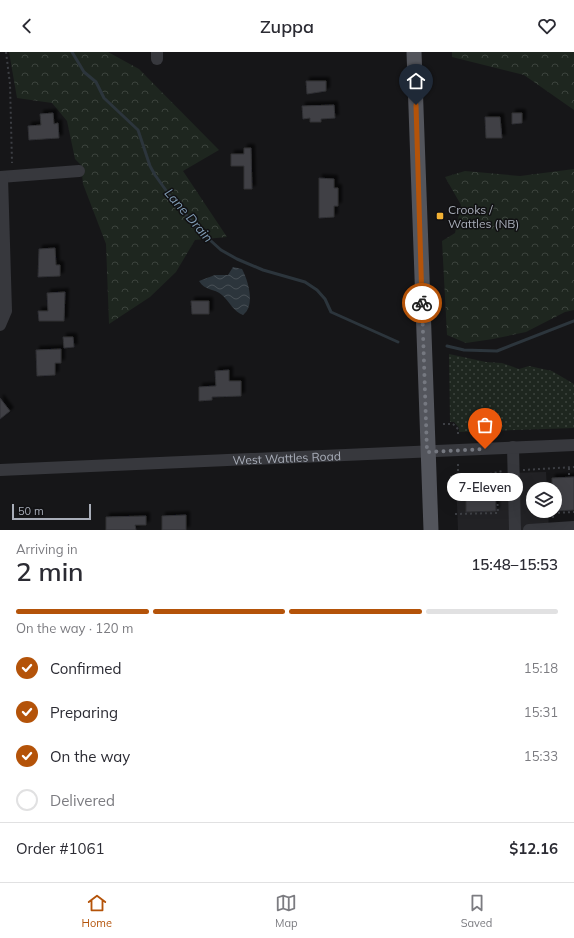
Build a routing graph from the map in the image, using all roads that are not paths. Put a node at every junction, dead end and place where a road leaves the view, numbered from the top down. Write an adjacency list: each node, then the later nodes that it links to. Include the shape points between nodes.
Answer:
1 (414, 52): 7 (main road)
2 (79, 172): 3 (street)
3 (1, 177): 4 (street, via 6,311)
4 (0, 325)
5 (574, 445): 6 (street, West Wattles Road)
6 (513, 447): 7 (street, West Wattles Road); 11 (street)
7 (427, 452): 8 (street, West Wattles Road); 10 (main road)
8 (0, 470)
9 (574, 527): 12 (street)
10 (431, 530)
11 (514, 530)
12 (529, 530)

